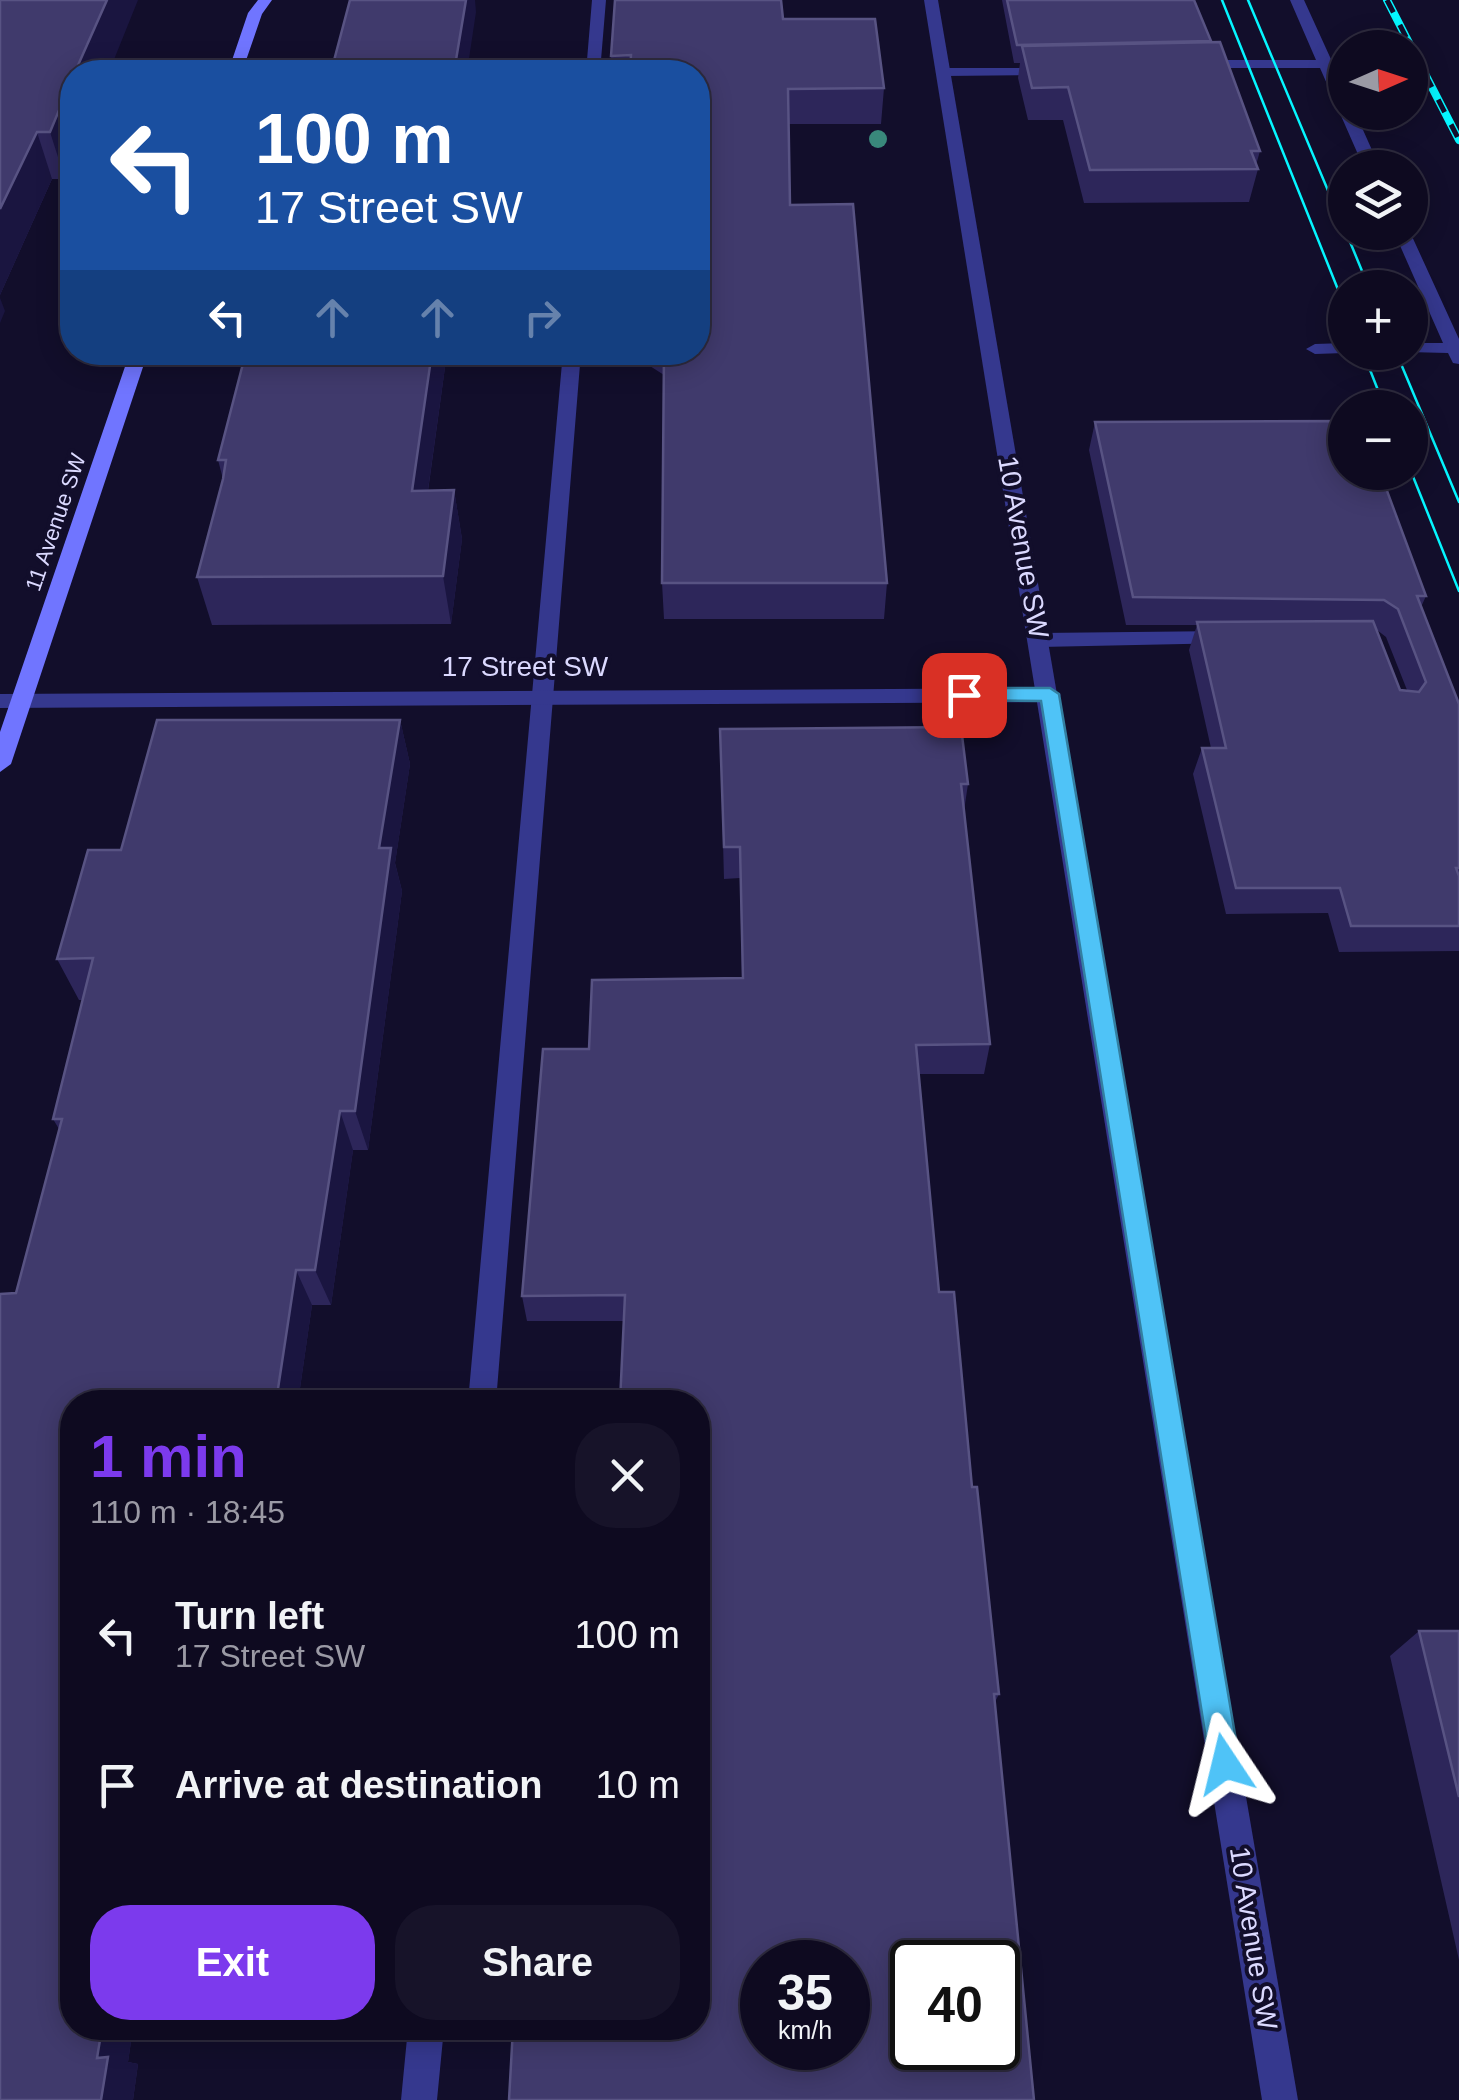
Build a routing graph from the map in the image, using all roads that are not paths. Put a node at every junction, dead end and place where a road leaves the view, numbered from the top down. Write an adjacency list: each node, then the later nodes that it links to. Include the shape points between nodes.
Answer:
1 (265, 0): 5 (main road)
2 (599, 0): 6 (street)
3 (931, 0): 10 (street, 10 Avenue SW)
4 (1296, 0): 7 (street)
5 (239, 60)
6 (594, 60)
7 (1325, 64): 8 (street); 9 (street)
8 (1174, 65)
9 (1328, 71)
10 (944, 72): 11 (street); 20 (street, 10 Avenue SW)
11 (1075, 72)
12 (1410, 250): 16 (street)
13 (1315, 348): 14 (street)
14 (1328, 348)
15 (1428, 350): 16 (street)
16 (1456, 354)
17 (134, 365): 23 (main road, 11 Avenue SW)
18 (571, 365): 22 (street)
19 (1254, 638): 20 (street)
20 (1040, 640): 21 (street, 10 Avenue SW)
21 (1050, 694): 22 (street, 17 Street SW); 28 (street, 10 Avenue SW)
22 (545, 696): 23 (street, 17 Street SW); 25 (street)
23 (10, 701): 24 (main road, 11 Avenue SW)
24 (0, 764)
25 (483, 1390)
26 (425, 2040): 27 (street)
27 (420, 2100)
28 (1280, 2100)

